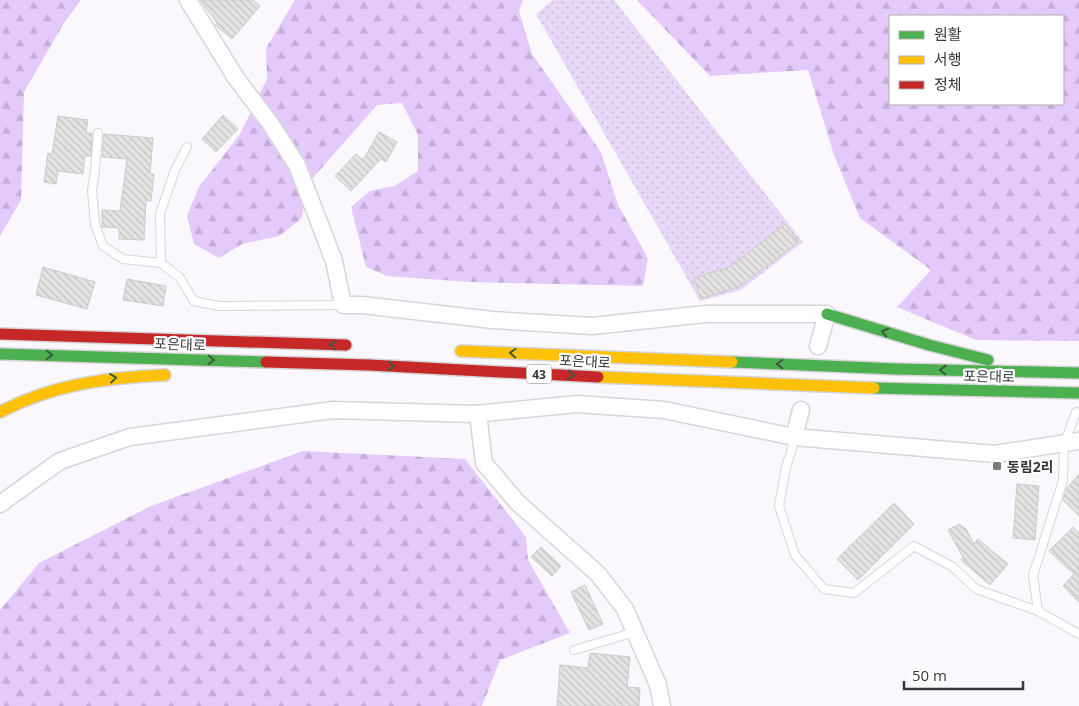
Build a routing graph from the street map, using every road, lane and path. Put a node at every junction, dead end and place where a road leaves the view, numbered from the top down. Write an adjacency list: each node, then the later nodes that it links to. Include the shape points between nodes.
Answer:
1 (188, 0): 5 (street, via 236,78 297,165 334,261)
2 (98, 133): 4 (lane, via 92,190 95,224 103,246 123,259)
3 (188, 147): 4 (lane, via 175,170 160,214)
4 (161, 262): 5 (lane, via 180,278 194,302 219,306)
5 (343, 305): 6 (street, via 592,326 705,314)
6 (827, 314): 11 (street); 16 (highway, one-way to 6, via 992,361)
7 (0, 327): 9 (highway)
8 (0, 334): 9 (highway, 포은대로)
9 (119, 338): 10 (highway, 포은대로, one-way to 9)
10 (357, 346)
11 (818, 346)
12 (446, 350): 16 (highway, 포은대로 / 43, one-way to 12, via 896,369)
13 (0, 354): 14 (highway, 포은대로 / 43, one-way to 14)
14 (369, 365): 15 (highway); 18 (highway, 포은대로 / 43, one-way to 18, via 574,376)
15 (220, 372)
16 (1074, 372)
17 (181, 374): 20 (highway, one-way to 17, via 57,390 111,378)
18 (1079, 392)
19 (801, 410): 23 (street)
20 (0, 412)
21 (1076, 412): 24 (lane)
22 (478, 414): 23 (street, via 586,404 664,410); 25 (street, via 333,410 130,437 60,461); 27 (street, via 484,463 517,502 598,574 625,608)
23 (794, 436): 24 (street, via 995,454); 26 (lane, via 780,506 795,555 824,589 854,594 914,546 953,567 976,589)
24 (1072, 443): 26 (lane, via 1033,576)
25 (0, 504)
26 (1038, 611): 28 (lane)
27 (635, 632): 29 (lane); 30 (street, via 658,685)
28 (1079, 634)
29 (574, 650)
30 (662, 706)

